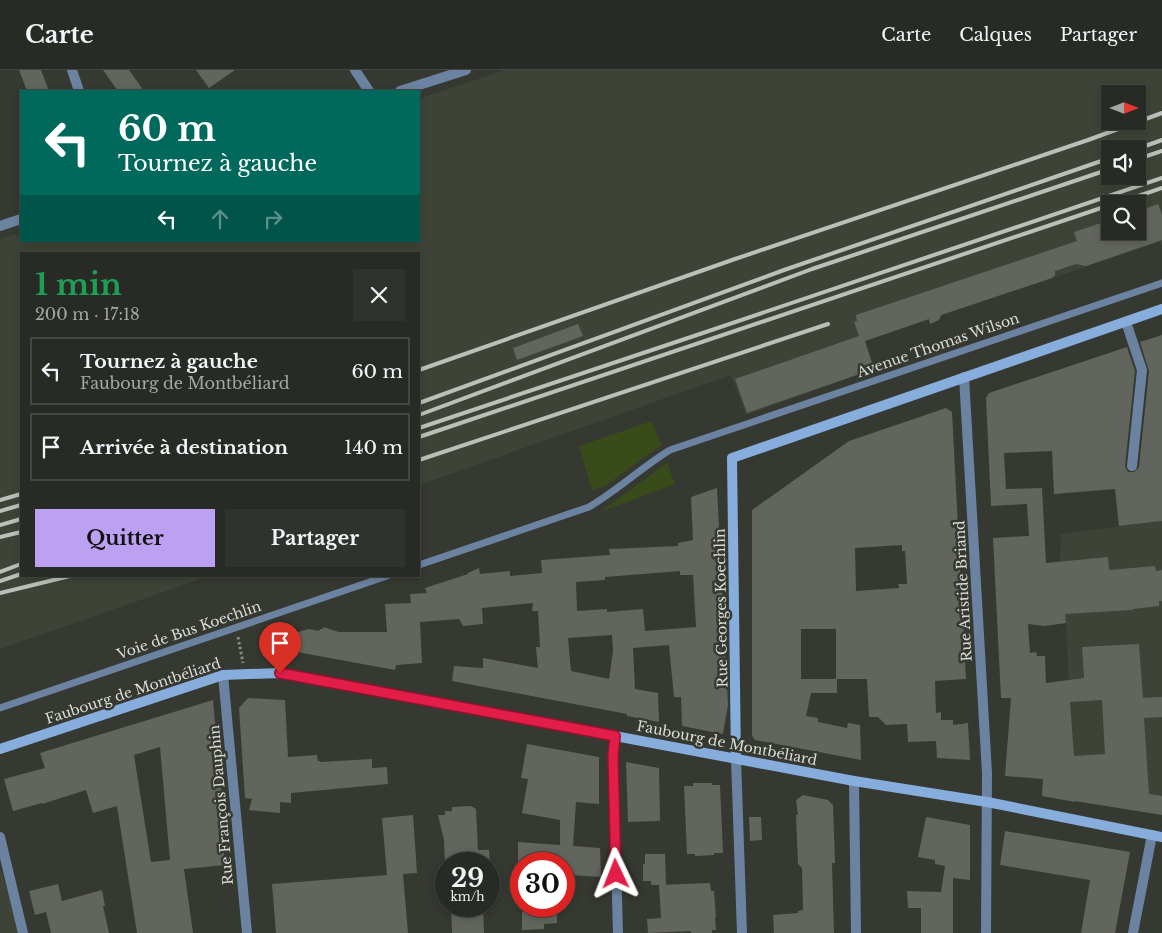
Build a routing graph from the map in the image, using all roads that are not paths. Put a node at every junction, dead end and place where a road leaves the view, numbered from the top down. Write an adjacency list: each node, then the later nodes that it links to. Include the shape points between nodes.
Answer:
1 (72, 70): 4 (street)
2 (354, 70): 5 (street)
3 (466, 70): 6 (street)
4 (79, 90)
5 (368, 90)
6 (403, 90)
7 (20, 219): 8 (street)
8 (0, 226)
9 (1162, 283): 14 (lane, Avenue Thomas Wilson, via 670,450 589,507)
10 (1162, 309): 11 (main road)
11 (1126, 322): 12 (main road); 13 (street, via 1142,370)
12 (964, 377): 20 (main road, Rue Georges Koechlin, via 732,458); 22 (street, Rue Aristide Briand)
13 (1132, 466)
14 (420, 565)
15 (383, 577): 17 (lane, Voie de Bus Koechlin)
16 (223, 675): 18 (main road, Faubourg de Montbéliard, via 280,673); 19 (main road, Faubourg de Montbéliard); 26 (street, Rue François Dauphin)
17 (0, 708)
18 (615, 736): 20 (main road, Faubourg de Montbéliard); 27 (street)
19 (0, 749)
20 (736, 759): 21 (main road, Faubourg de Montbéliard); 28 (street)
21 (854, 781): 22 (main road, Faubourg de Montbéliard); 29 (street)
22 (987, 802): 23 (main road, Faubourg de Montbéliard); 30 (street, Rue Aristide Briand)
23 (1157, 836): 31 (street)
24 (0, 838): 25 (street)
25 (23, 933)
26 (247, 933)
27 (618, 933)
28 (742, 933)
29 (856, 933)
30 (986, 933)
31 (1133, 933)

